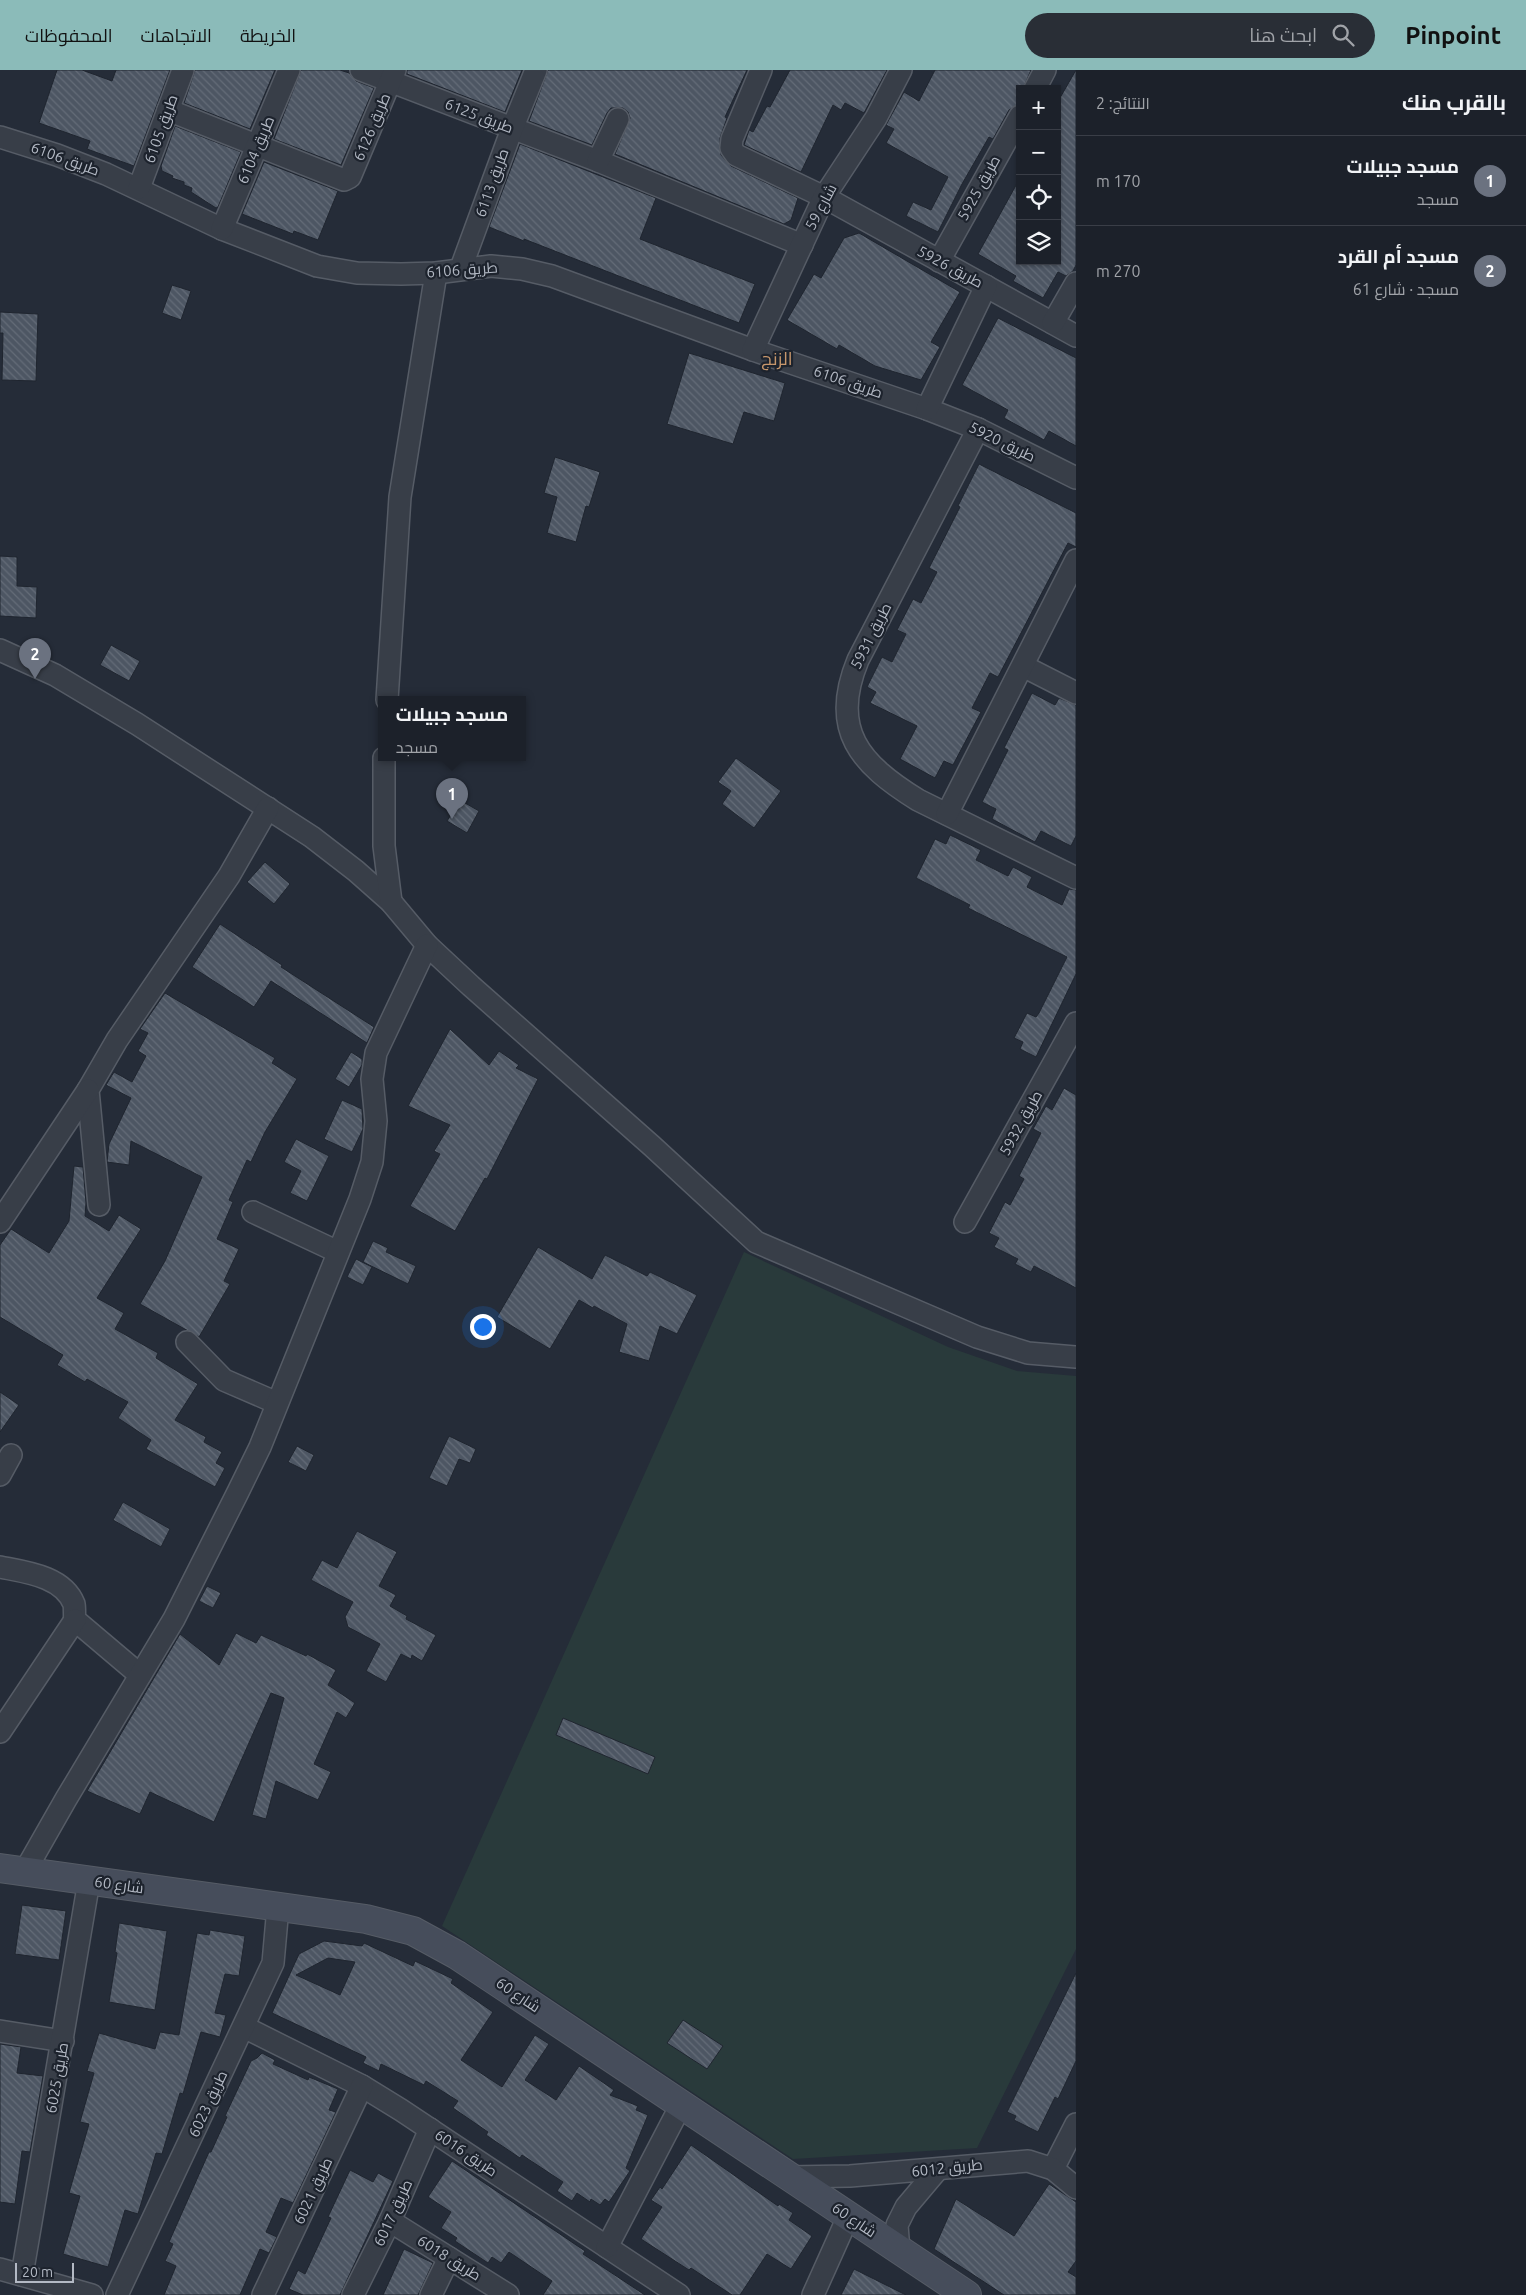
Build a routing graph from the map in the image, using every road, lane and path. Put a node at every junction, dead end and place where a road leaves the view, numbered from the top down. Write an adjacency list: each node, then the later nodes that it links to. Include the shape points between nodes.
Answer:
1 (183, 70): 10 (street, طريق 6105)
2 (289, 70): 15 (street, طريق 6104)
3 (360, 70): 8 (street, طريق 6125)
4 (536, 70): 13 (street, طريق 6113)
5 (761, 70): 18 (street, طريق 5926, via 731,148 736,155)
6 (901, 70): 18 (street, شارع 59, via 876,118)
7 (1045, 70): 9 (street)
8 (393, 76): 13 (street, طريق 6125); 15 (street, طريق 6126, via 350,177 344,180)
9 (1037, 85)
10 (168, 110): 15 (street); 17 (street, طريق 6105)
11 (618, 119): 16 (street)
12 (1016, 123): 21 (street, طريق 5925)
13 (512, 128): 16 (street, طريق 6125); 22 (street, طريق 6113)
14 (0, 137): 17 (street, طريق 6106, via 57,154)
15 (259, 145): 19 (street, طريق 6104)
16 (598, 161): 20 (street, طريق 6125)
17 (139, 188): 19 (street, طريق 6106)
18 (824, 197): 20 (street, شارع 59); 21 (street, طريق 5926)
19 (222, 229): 23 (street, طريق 6106, via 318,266 357,273)
20 (802, 245): 28 (street, شارع 59)
21 (939, 261): 25 (street, طريق 5926)
22 (461, 268): 23 (street, طريق 6106); 28 (street, طريق 6106, via 491,266 552,276)
23 (436, 273): 36 (street, via 400,497)
24 (1076, 283): 26 (street)
25 (986, 286): 26 (street, طريق 5926); 29 (street)
26 (1053, 323): 27 (street, طريق 5926)
27 (1076, 336)
28 (753, 350): 29 (street, طريق 6106)
29 (927, 409): 30 (street, طريق 5920)
30 (978, 429): 31 (street, طريق 5920); 39 (street, طريق 5931, via 848,683 846,708 849,732 876,768 896,786)
31 (1076, 478)
32 (1076, 560): 34 (street)
33 (0, 650): 38 (street, via 55,675)
34 (1023, 666): 35 (street); 39 (street)
35 (1076, 693)
36 (387, 696)
37 (384, 761): 41 (street, via 384,846)
38 (268, 808): 41 (street, via 312,837); 44 (street, via 229,876 117,1040)
39 (947, 814): 40 (street, طريق 5931)
40 (1076, 878)
41 (391, 902): 42 (street)
42 (427, 945): 49 (street, via 376,1053 372,1080 376,1121 372,1162); 51 (street, via 756,1242 977,1337 1028,1353)
43 (1076, 1023): 48 (street, طريق 5932)
44 (88, 1090): 45 (street); 47 (street)
45 (98, 1205)
46 (253, 1212): 49 (street)
47 (0, 1222)
48 (965, 1222)
49 (338, 1252): 52 (street)
50 (187, 1342): 52 (street, via 224,1380)
51 (1076, 1357)
52 (278, 1403): 57 (street, via 260,1447 195,1578)
53 (11, 1455): 54 (street)
54 (0, 1475)
55 (0, 1568): 56 (street, via 42,1575 62,1588 74,1604)
56 (74, 1620): 57 (street); 58 (street)
57 (140, 1675): 59 (street, via 66,1799)
58 (0, 1732)
59 (13, 1870): 60 (street, شارع 60)
60 (89, 1881): 61 (street, شارع 60); 64 (street, طريق 6025)
61 (278, 1907): 62 (street, طريق 6023, via 273,1963); 66 (street, شارع 60, via 366,1919 413,1932 457,1955)
62 (244, 2027): 65 (street, طريق 6016); 81 (street, طريق 6023)
63 (0, 2031): 64 (street)
64 (63, 2041): 79 (street, طريق 6025)
65 (362, 2086): 68 (street, طريق 6016); 82 (street, طريق 6021)
66 (681, 2105): 71 (street, شارع 60); 75 (street)
67 (1076, 2124): 70 (street)
68 (430, 2129): 74 (street, طريق 6017); 75 (street, طريق 6016)
69 (938, 2169): 70 (street, طريق 6012, via 1028,2162); 71 (street, طريق 6012, via 850,2176); 76 (street, via 906,2207 898,2225)
70 (1053, 2169): 72 (street)
71 (789, 2176): 73 (street, شارع 60)
72 (1076, 2188)
73 (848, 2217): 76 (street, شارع 60); 87 (street)
74 (390, 2222): 77 (street, طريق 6018); 83 (street, طريق 6017)
75 (607, 2247): 86 (street, طريق 6016)
76 (899, 2250): 88 (street, شارع 60)
77 (449, 2258): 84 (street); 85 (street, طريق 6018)
78 (0, 2268): 79 (street)
79 (22, 2275): 80 (street)
80 (92, 2295)
81 (117, 2295)
82 (263, 2295)
83 (353, 2295)
84 (432, 2295)
85 (508, 2295)
86 (678, 2295)
87 (813, 2295)
88 (967, 2295)

